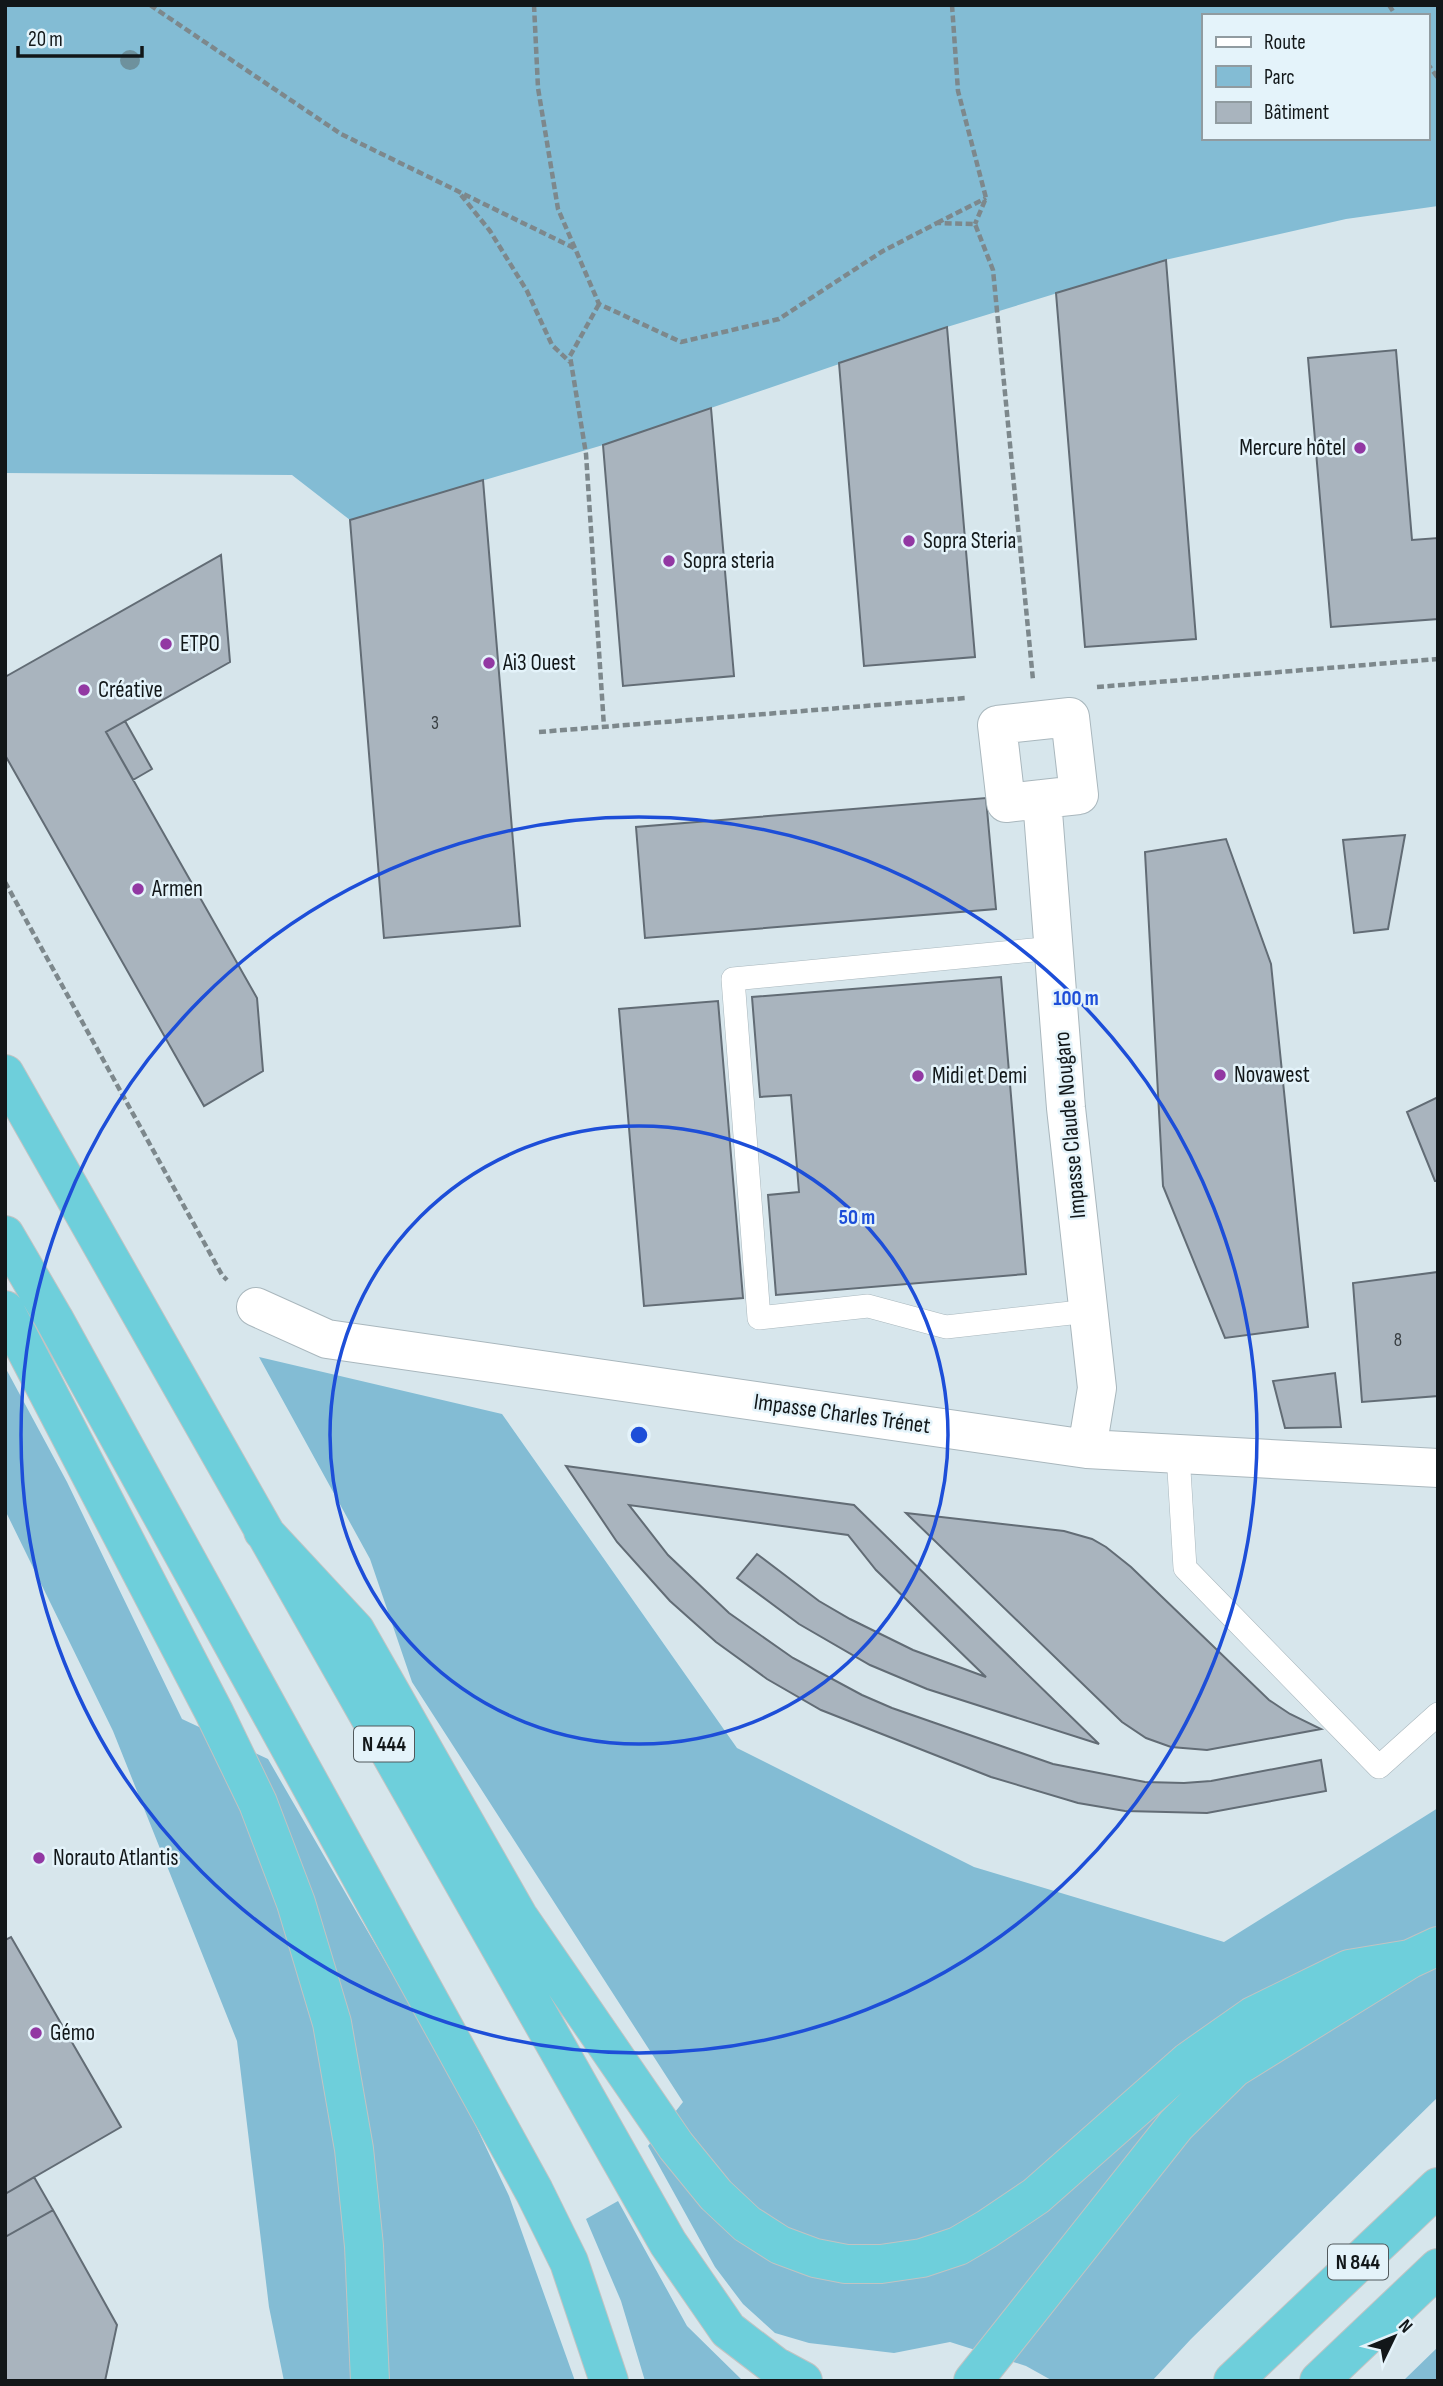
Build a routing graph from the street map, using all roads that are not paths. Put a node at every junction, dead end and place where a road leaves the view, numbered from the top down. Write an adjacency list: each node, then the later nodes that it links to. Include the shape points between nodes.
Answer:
1 (1042, 799): 1 (street, via 1079,795 1070,717 997,725 1006,803); 2 (street, Impasse Claude Nougaro)
2 (1054, 948): 7 (street, Impasse Claude Nougaro); 7 (lane, via 733,979 759,1318 868,1306 946,1327)
3 (5, 1074): 11 (highway, N 444)
4 (5, 1235): 17 (highway, via 534,2191 569,2262)
5 (256, 1307): 8 (street, Impasse Charles Trénet, via 327,1339)
6 (5, 1310): 16 (highway, via 219,1723 258,1803 296,1903 332,2023 354,2149)
7 (1088, 1311): 8 (street, Impasse Claude Nougaro, via 1097,1388)
8 (1087, 1449): 9 (street, Impasse Charles Trénet)
9 (1178, 1454): 10 (street, Impasse Charles Trénet); 12 (lane, via 1185,1568 1379,1767)
10 (1438, 1468)
11 (263, 1531): 13 (highway, via 355,1630 518,1916 676,2146 747,2224 792,2250 846,2264 881,2264 958,2246 1036,2196 1189,2061 1253,2016 1349,1969); 18 (highway, N 444, via 668,2243 728,2330)
12 (1438, 1714)
13 (1424, 1952): 19 (highway, via 1234,2068 1176,2125)
14 (1438, 2187): 20 (highway, N 844)
15 (1438, 2268): 21 (highway, N 844)
16 (370, 2381)
17 (609, 2381)
18 (803, 2381)
19 (973, 2381)
20 (1233, 2381)
21 (1319, 2381)

